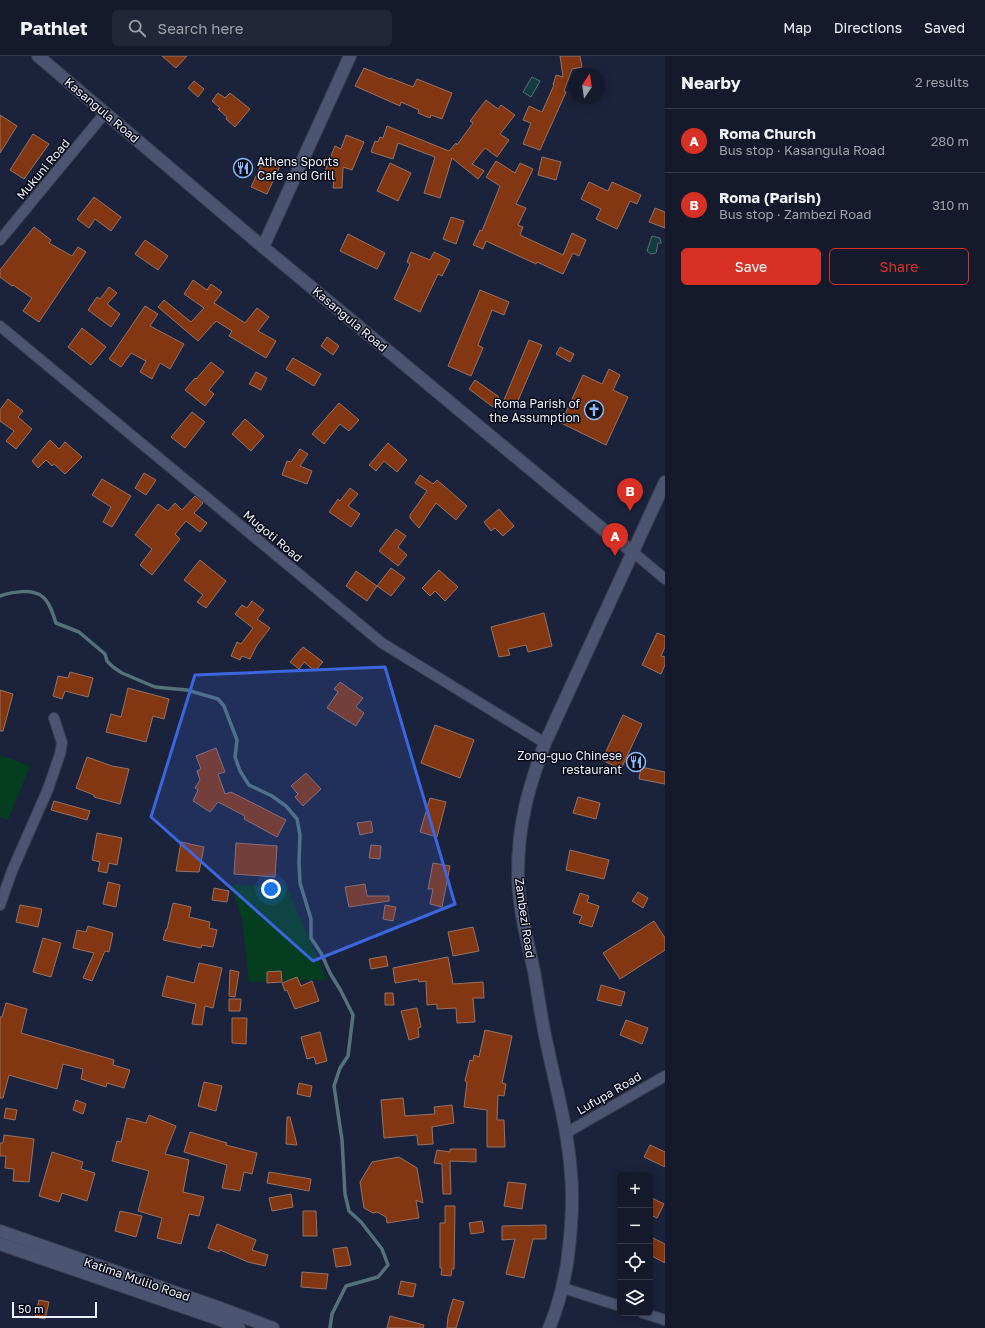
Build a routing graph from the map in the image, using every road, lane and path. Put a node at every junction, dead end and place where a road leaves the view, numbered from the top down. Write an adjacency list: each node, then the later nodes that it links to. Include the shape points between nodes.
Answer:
1 (38, 56): 3 (main road, Kasangula Road)
2 (350, 56): 5 (main road)
3 (105, 113): 4 (street, Mukuni Road); 5 (main road, Kasangula Road)
4 (0, 240)
5 (263, 247): 8 (main road, Kasangula Road, via 598,526)
6 (0, 326): 11 (street, Mugoti Road, via 382,643)
7 (665, 482): 8 (main road, Zambezi Road)
8 (633, 552): 9 (street, Kasangula Road); 11 (main road, Zambezi Road)
9 (665, 579)
10 (54, 718): 12 (street, via 62,743 60,754)
11 (545, 743): 14 (main road, Zambezi Road, via 522,816 518,874 524,927)
12 (0, 905)
13 (665, 1076): 14 (street, Lufupa Road)
14 (566, 1133): 17 (main road, Zambezi Road, via 572,1174 572,1206)
15 (0, 1231): 20 (main road, Katima Mulilo Road)
16 (0, 1244): 20 (main road, Katima Mulilo Road)
17 (563, 1288): 18 (street); 24 (main road, Zambezi Road)
18 (617, 1305)
19 (652, 1316): 21 (street)
20 (218, 1318): 22 (main road, Katima Mulilo Road); 23 (main road, Katima Mulilo Road)
21 (665, 1320)
22 (239, 1328)
23 (273, 1328)
24 (549, 1328)

